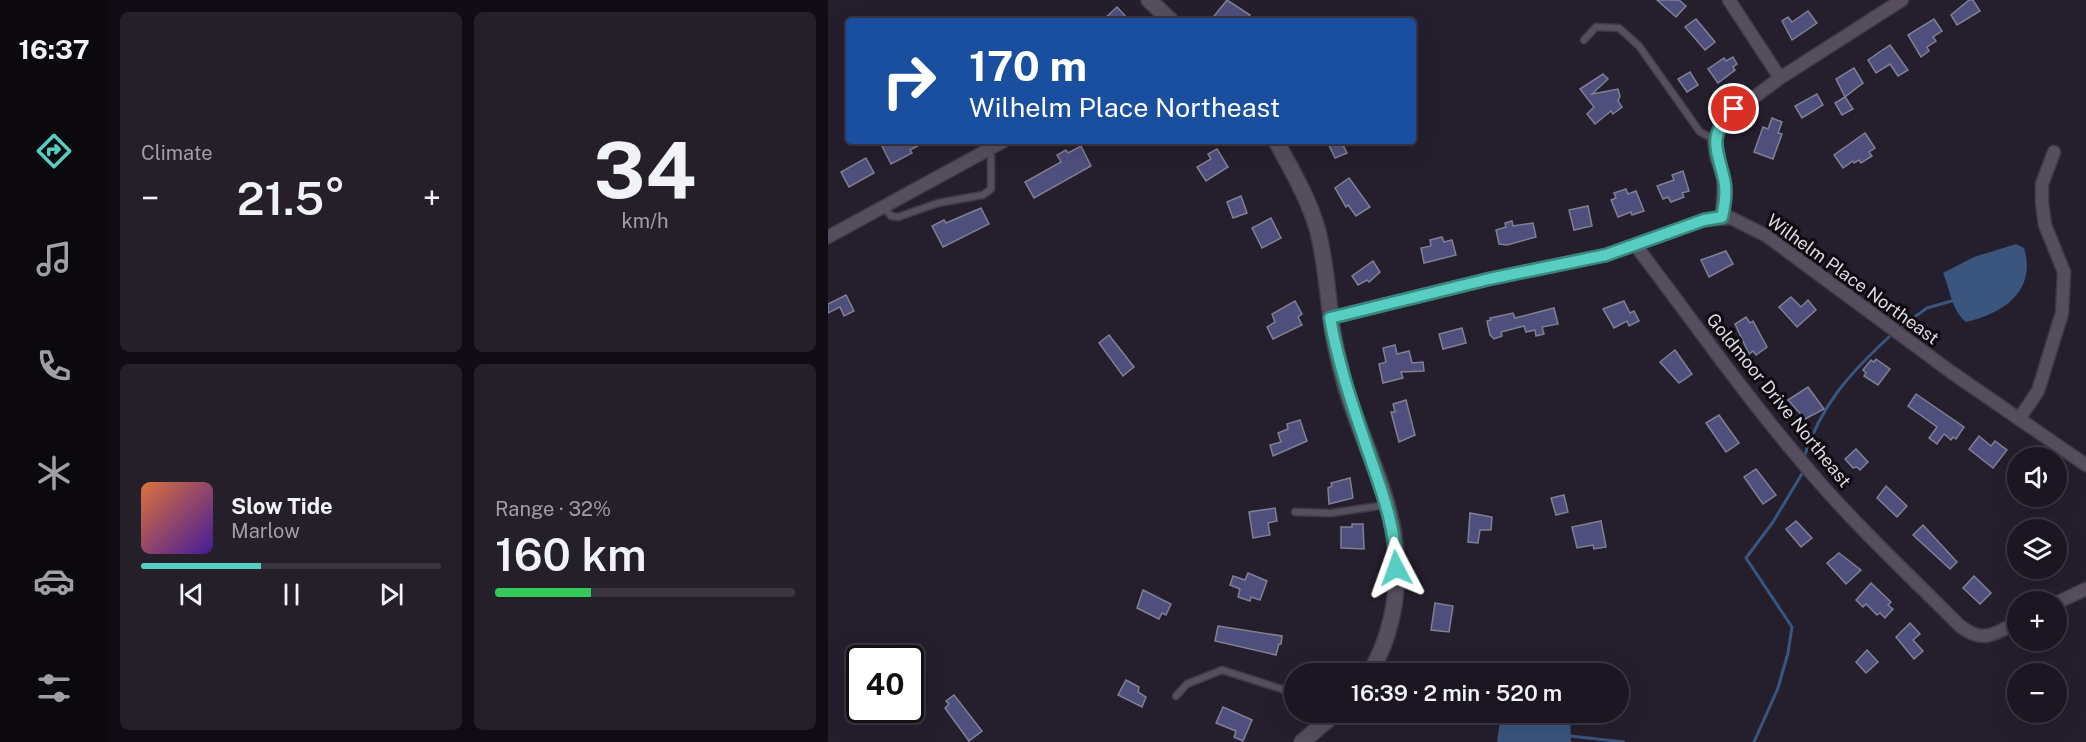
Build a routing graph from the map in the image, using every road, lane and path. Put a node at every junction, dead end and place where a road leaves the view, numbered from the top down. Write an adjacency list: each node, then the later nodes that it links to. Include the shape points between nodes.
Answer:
1 (1149, 0): 4 (street)
2 (1729, 0): 6 (street)
3 (1902, 0): 6 (street)
4 (1166, 18)
5 (1584, 40): 7 (lane, via 1596,27 1619,28 1639,46 1700,132)
6 (1780, 78): 7 (street, via 1734,109)
7 (1714, 139): 13 (street, via 1724,180)
8 (999, 144): 10 (street)
9 (1278, 144): 16 (street, via 1317,227)
10 (988, 150): 12 (street); 12 (lane, via 993,183 983,195 938,203 898,217 891,216)
11 (2054, 152): 17 (street, via 2042,184 2042,203 2045,225 2064,272 2062,314 2038,391)
12 (883, 207): 14 (street)
13 (1722, 217): 15 (street); 17 (street, Wilhelm Place Northeast, via 1738,220 1767,236)
14 (828, 237)
15 (1636, 246): 16 (street); 23 (street, Goldmoor Drive Northeast, via 1729,372 1802,462 1960,626 1975,636 1986,636)
16 (1330, 318): 19 (street, via 1346,386)
17 (2019, 418): 18 (street, Wilhelm Place Northeast)
18 (2086, 465)
19 (1387, 505): 20 (lane, via 1331,513); 24 (street, via 1396,555 1394,611)
20 (1295, 512)
21 (2086, 589): 22 (street)
22 (2067, 598)
23 (2007, 627)
24 (1374, 663)
25 (1284, 690): 26 (lane, via 1222,670 1187,684)
26 (1176, 696)
27 (1325, 723): 28 (street)
28 (1306, 741)

